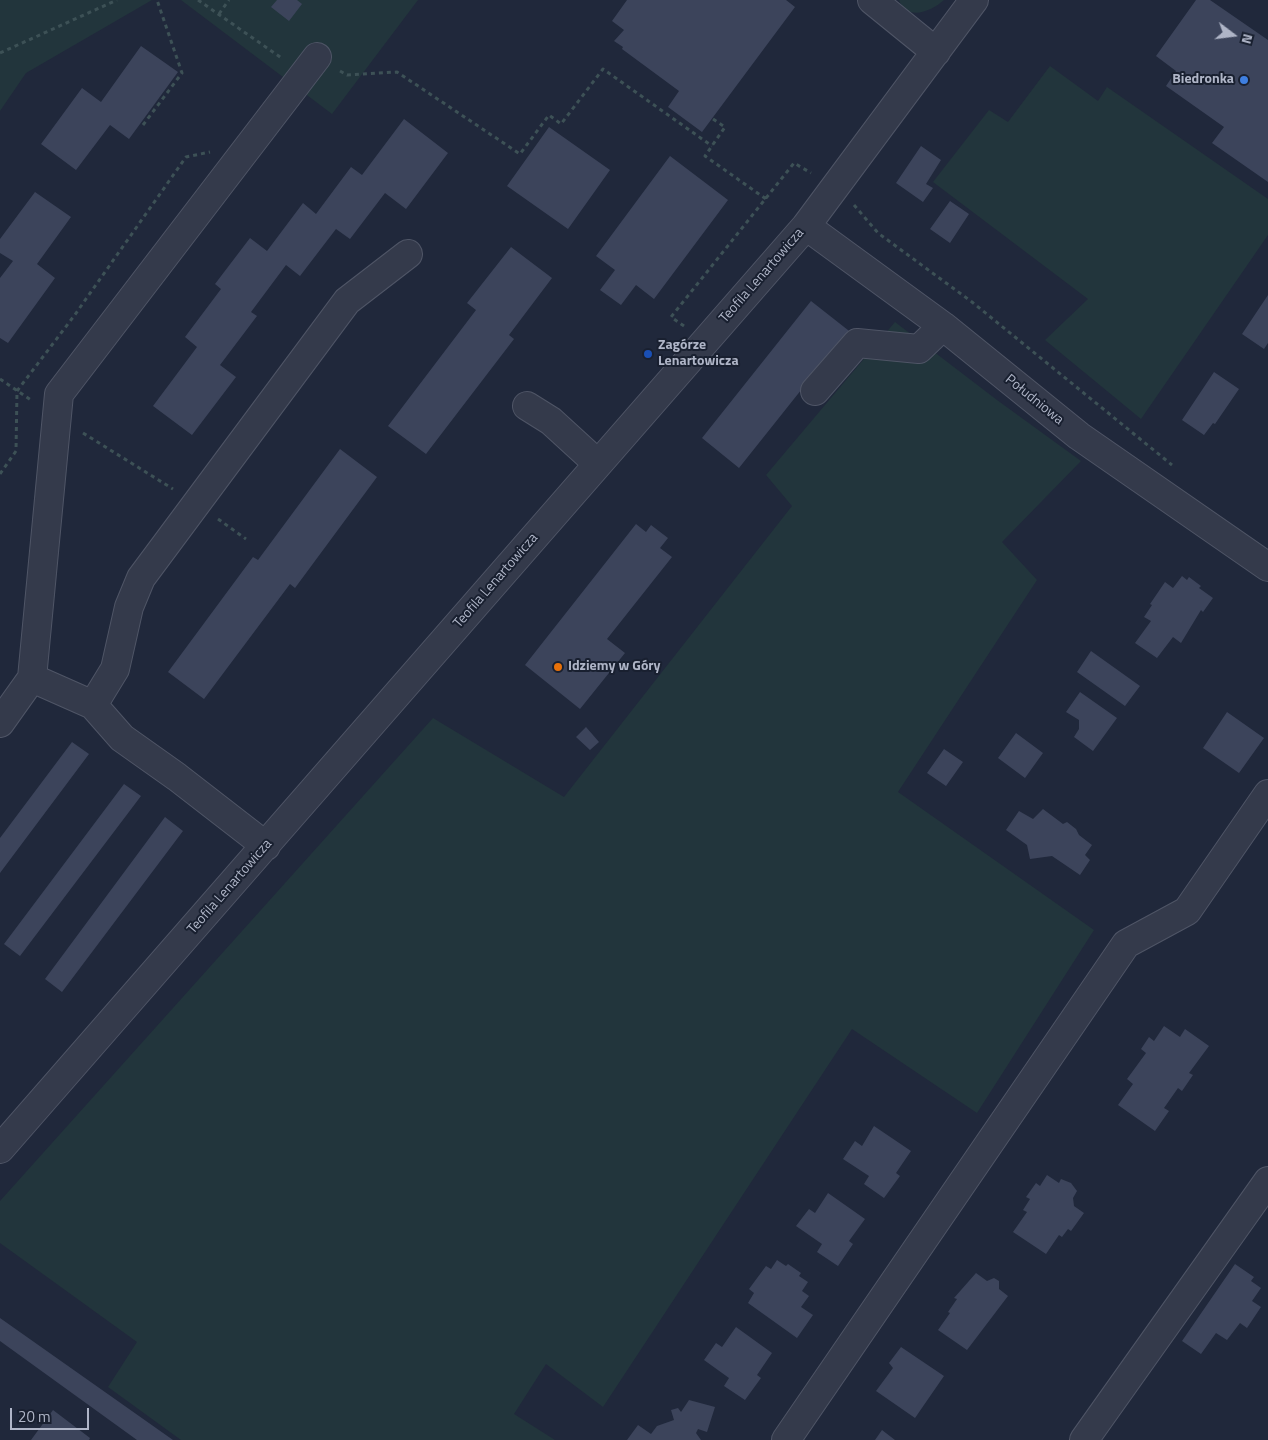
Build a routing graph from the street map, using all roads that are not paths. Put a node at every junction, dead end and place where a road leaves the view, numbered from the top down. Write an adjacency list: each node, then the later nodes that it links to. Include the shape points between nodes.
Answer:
1 (872, 0): 3 (street)
2 (974, 0): 3 (street, Teofila Lenartowicza)
3 (936, 52): 5 (street, Teofila Lenartowicza)
4 (320, 67): 12 (street, via 250,145 58,394)
5 (806, 226): 7 (street, Południowa); 10 (street, Teofila Lenartowicza)
6 (408, 254): 13 (street, via 347,301 141,578 129,607 115,669)
7 (942, 326): 8 (street, via 919,349 857,342); 11 (street, Południowa, via 1080,436)
8 (814, 391)
9 (527, 406): 10 (street, via 551,421)
10 (598, 464): 16 (street, Teofila Lenartowicza)
11 (1268, 566)
12 (32, 678): 13 (street); 14 (street)
13 (93, 705): 16 (street, via 122,738)
14 (0, 723)
15 (1268, 794): 19 (street, via 1188,911 1126,944)
16 (266, 846): 17 (street, Teofila Lenartowicza)
17 (0, 1149)
18 (1268, 1181): 20 (street)
19 (786, 1440)
20 (1084, 1440)

